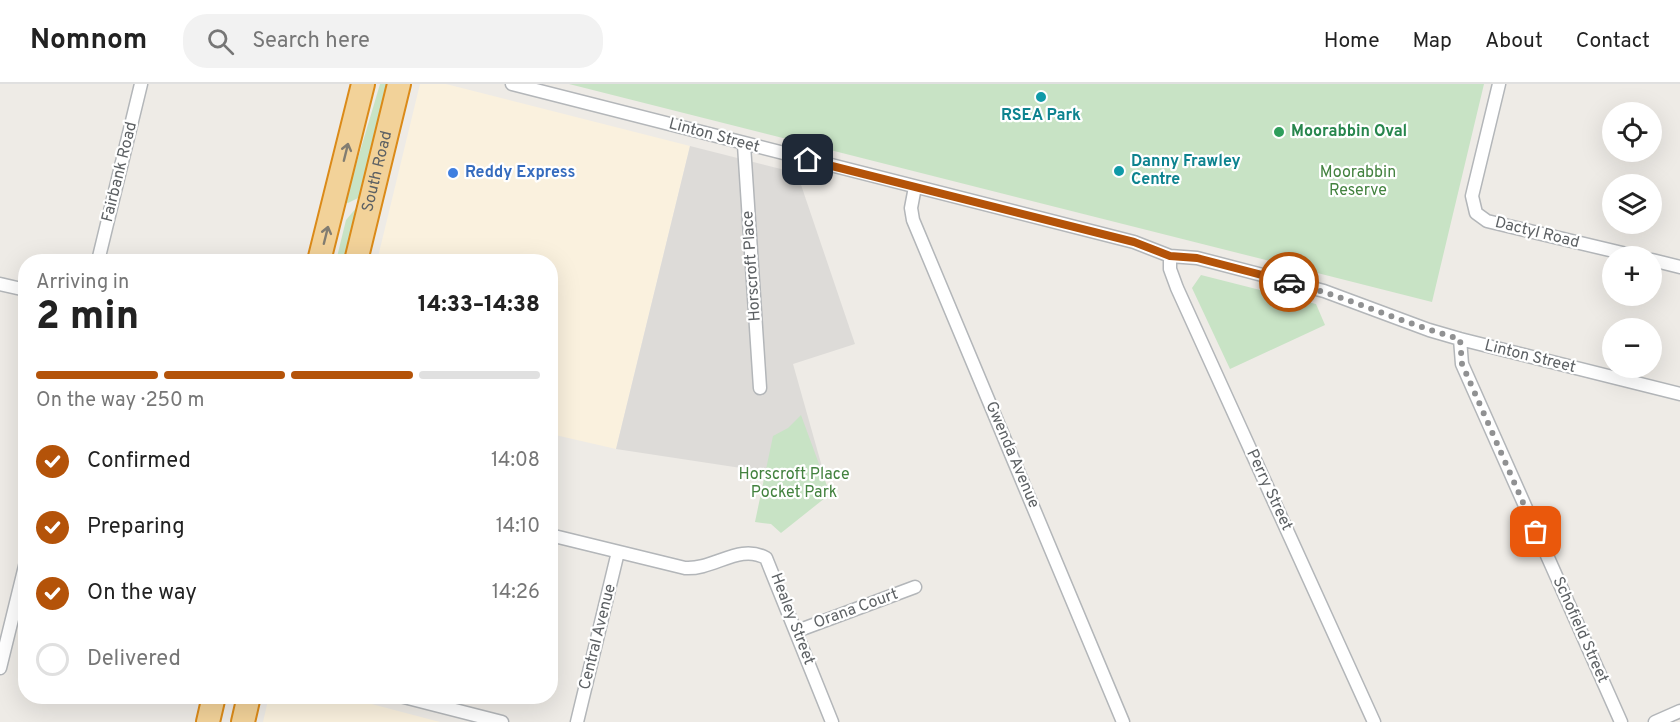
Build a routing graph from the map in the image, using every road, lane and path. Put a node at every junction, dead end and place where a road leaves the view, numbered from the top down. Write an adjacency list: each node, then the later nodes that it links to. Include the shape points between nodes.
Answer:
1 (141, 84): 11 (street, Fairbank Road)
2 (363, 84): 9 (highway, one-way to 2)
3 (399, 84): 8 (highway, South Road)
4 (512, 84): 6 (street, Linton Street)
5 (1499, 84): 10 (street, Dactyl Road, via 1472,196 1476,213 1487,220)
6 (744, 145): 7 (street, Linton Street); 20 (street, Horscroft Place)
7 (915, 187): 14 (street, Linton Street, via 1134,242); 37 (street, Gwenda Avenue, via 913,220)
8 (370, 204): 9 (highway); 13 (highway, South Road)
9 (332, 209): 12 (highway, one-way to 9)
10 (1602, 248)
11 (100, 254)
12 (322, 254)
13 (358, 254)
14 (1170, 256): 19 (street, Linton Street, via 1197,258 1324,291); 38 (street, Perry Street, via 1177,288)
15 (1662, 262): 16 (street)
16 (1680, 267)
17 (0, 284): 18 (street)
18 (18, 288)
19 (1460, 339): 21 (street, Linton Street); 39 (street, Schofield Street, via 1462,364)
20 (759, 387)
21 (1680, 394)
22 (558, 538): 23 (street, Healey Street)
23 (618, 552): 26 (street, Healey Street, via 694,569 746,552 760,554 771,564); 35 (street, Central Avenue)
24 (915, 587): 26 (street, Orana Court)
25 (18, 595): 27 (street)
26 (797, 631): 36 (street, Healey Street)
27 (0, 668)
28 (212, 704): 32 (highway)
29 (247, 704): 33 (highway)
30 (431, 704): 34 (street)
31 (1680, 711): 40 (street)
32 (208, 722)
33 (243, 722)
34 (502, 722)
35 (577, 722)
36 (832, 722)
37 (1123, 722)
38 (1374, 722)
39 (1621, 722)
40 (1655, 722)

